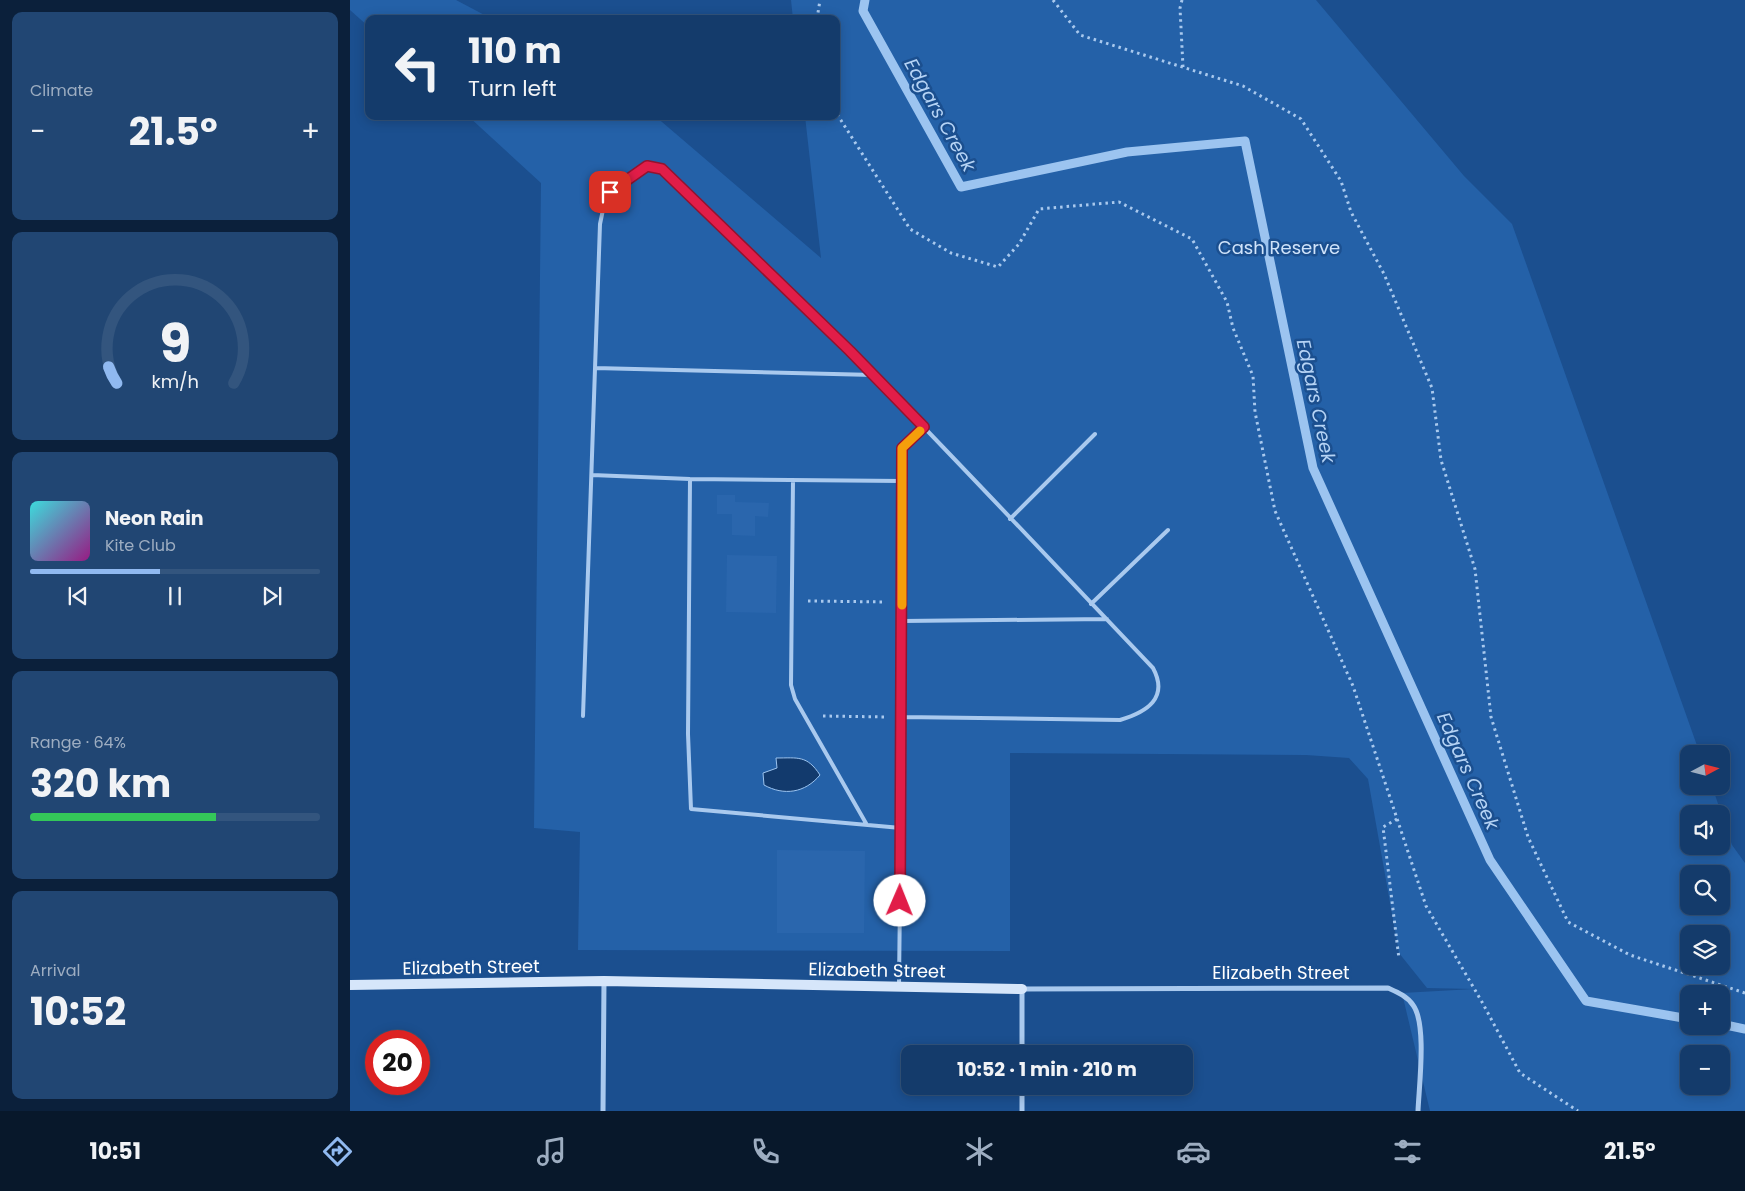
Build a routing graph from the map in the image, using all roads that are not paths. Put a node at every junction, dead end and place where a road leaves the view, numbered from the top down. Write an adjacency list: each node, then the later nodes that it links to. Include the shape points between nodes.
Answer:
1 (595, 368): 2 (lane); 2 (lane, via 600,224 604,205 610,192 647,166 662,169); 5 (lane)
2 (874, 375): 3 (lane)
3 (924, 427): 8 (lane, via 902,448); 9 (lane)
4 (1095, 434): 9 (lane)
5 (592, 475): 6 (lane); 14 (lane)
6 (690, 479): 7 (lane); 16 (lane, via 688,734 691,809)
7 (793, 480): 8 (lane); 16 (lane, via 792,685 795,699)
8 (902, 481): 13 (lane)
9 (1010, 519): 11 (lane)
10 (1168, 530): 11 (lane)
11 (1091, 604): 12 (lane)
12 (1106, 619): 13 (lane); 15 (lane, via 1153,668 1158,678 1155,700 1136,715 1120,720)
13 (902, 621): 15 (lane)
14 (584, 716)
15 (902, 718): 17 (lane)
16 (867, 825): 17 (lane)
17 (901, 828): 20 (lane)
18 (604, 981): 19 (street, Elizabeth Street); 20 (street, Elizabeth Street); 24 (street)
19 (350, 986)
20 (899, 986): 21 (street, Elizabeth Street)
21 (1022, 989): 22 (street); 26 (street, Elizabeth Street, via 1388,988 1402,994 1413,1005 1421,1023)
22 (1022, 1045)
23 (1022, 1095): 25 (street)
24 (603, 1111)
25 (1022, 1111)
26 (1418, 1111)

